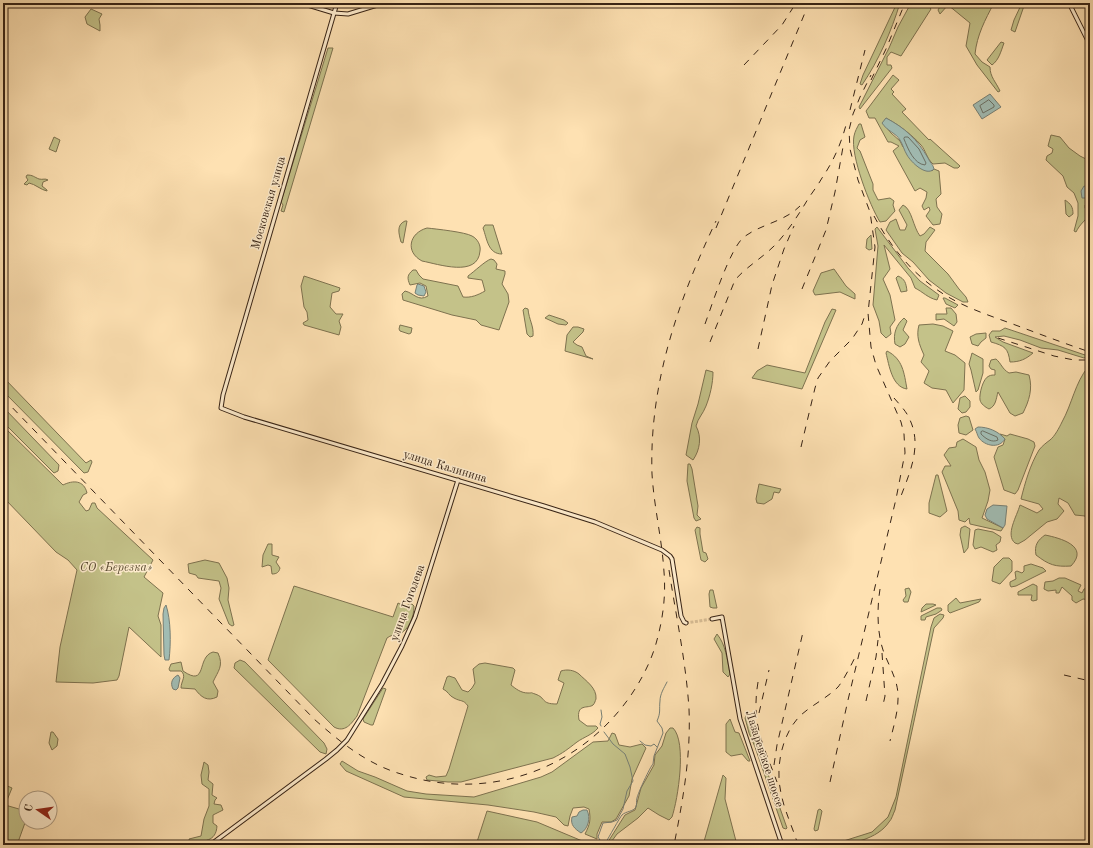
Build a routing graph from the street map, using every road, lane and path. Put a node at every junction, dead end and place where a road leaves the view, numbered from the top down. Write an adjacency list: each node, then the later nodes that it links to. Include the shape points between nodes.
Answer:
1 (301, 3): 5 (main road)
2 (337, 3): 5 (main road, Московская улица)
3 (384, 3): 5 (main road, via 354,13)
4 (1068, 3): 6 (main road)
5 (334, 13): 7 (main road, Московская улица)
6 (1090, 45)
7 (221, 408): 8 (main road, улица Калинина)
8 (458, 480): 10 (main road, улица Калинина, via 595,522 662,550 672,559 681,616); 11 (main road, улица Гоголева, via 409,633 382,684 344,744)
9 (712, 619): 12 (main road, Лазаревское шоссе, via 722,617 740,719)
10 (686, 623)
11 (210, 845)
12 (782, 845)

